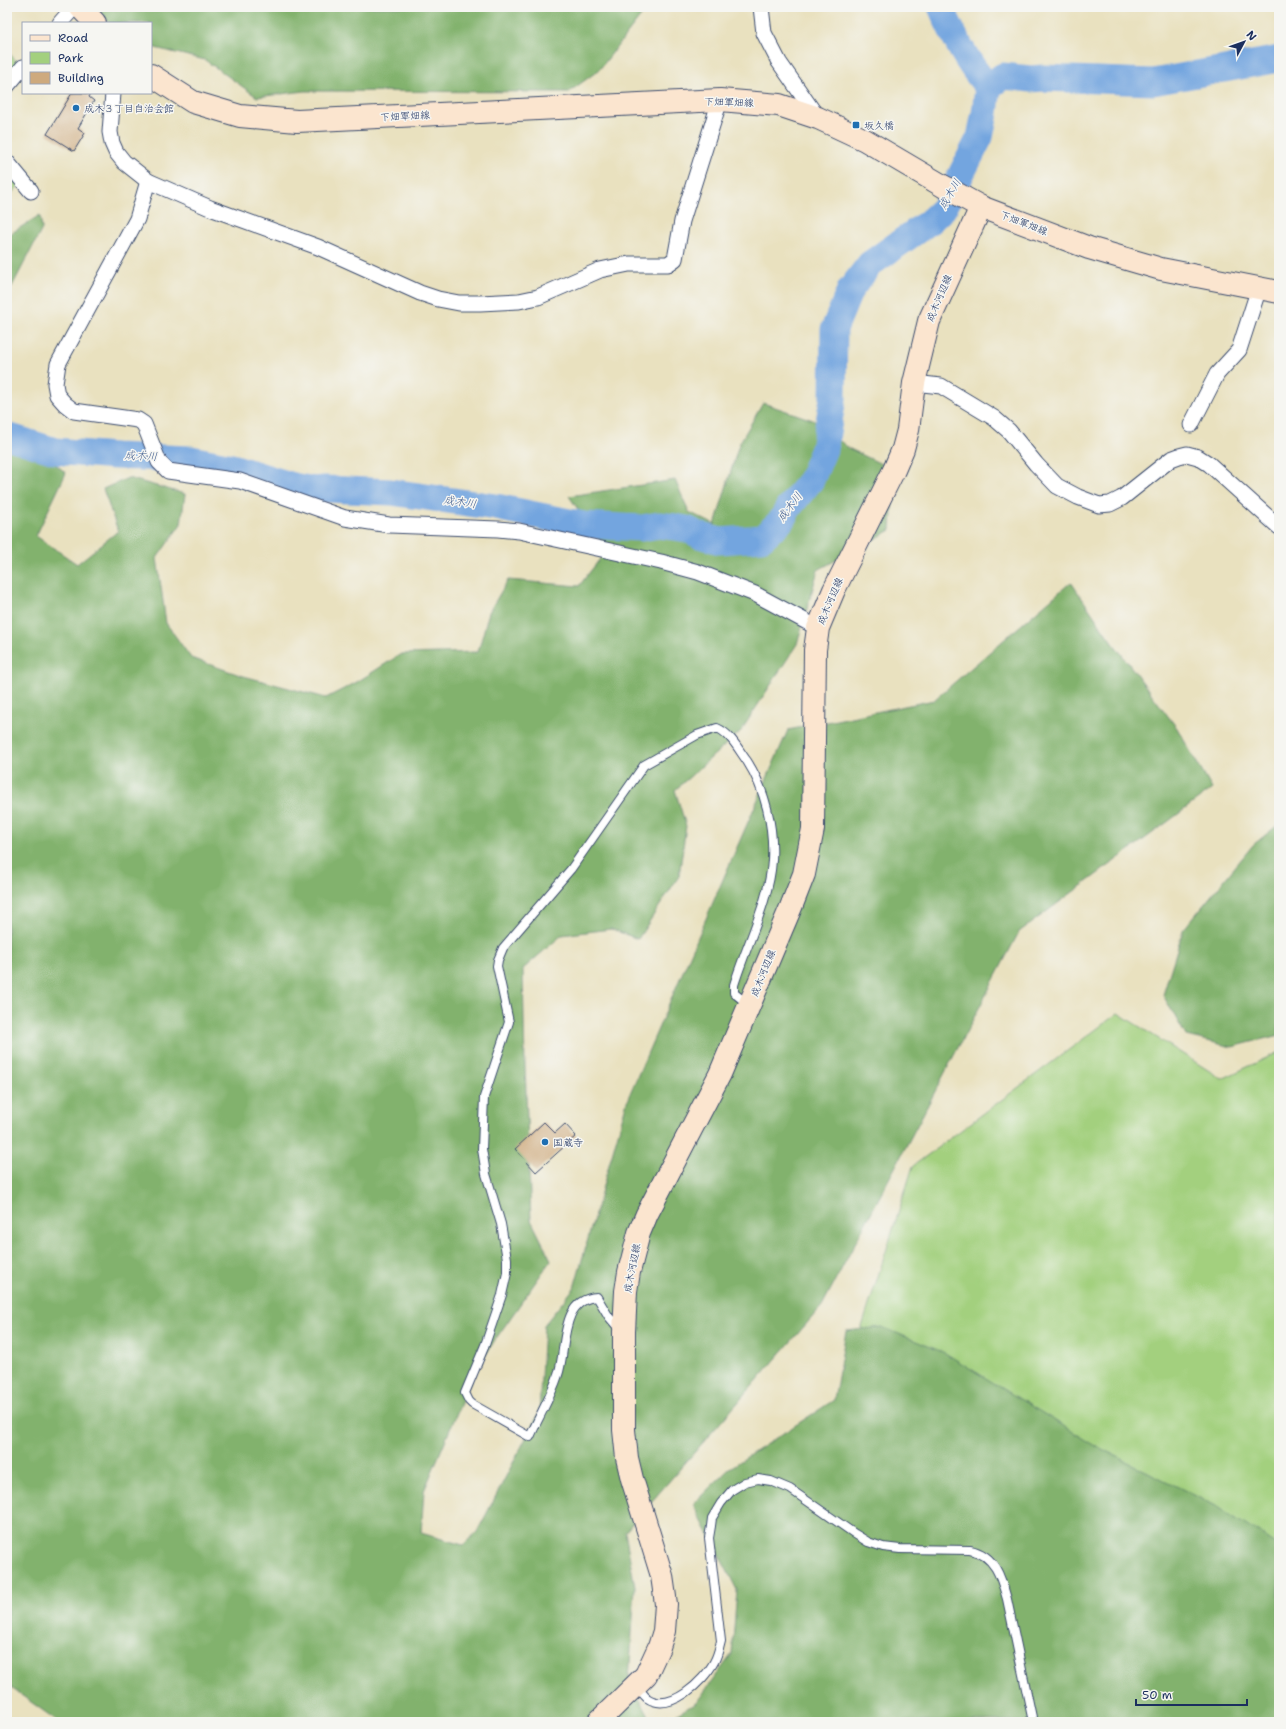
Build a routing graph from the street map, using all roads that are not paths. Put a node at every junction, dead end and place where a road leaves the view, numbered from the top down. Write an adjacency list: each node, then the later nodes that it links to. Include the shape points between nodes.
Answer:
1 (74, 7): 4 (street)
2 (80, 7): 5 (main road)
3 (761, 7): 11 (street, via 764,33 779,62)
4 (61, 22)
5 (94, 22)
6 (22, 68): 8 (street)
7 (152, 76): 10 (main road, 下畑軍畑線, via 193,102 240,116 297,121)
8 (7, 86)
9 (113, 94): 13 (street, via 110,132 112,143 124,162)
10 (720, 100): 11 (main road, 下畑軍畑線, via 779,105); 13 (street, via 682,220 675,259 668,264 629,264 605,268 538,297 520,301 459,303 438,299 318,247 210,208)
11 (818, 118): 15 (main road, 下畑軍畑線, via 865,140)
12 (7, 162): 14 (street)
13 (148, 181): 20 (street, via 137,219 58,364 55,376 57,394 74,411 138,420 144,424 159,462 168,471 240,481 345,518 389,525 519,531 661,562 755,594)
14 (31, 191)
15 (974, 203): 16 (main road, 下畑軍畑線, via 1089,248 1161,269); 17 (main road, 成木河辺線, via 929,321)
16 (1269, 290): 18 (street, via 1238,350 1218,374)
17 (914, 383): 19 (street, via 941,386 994,418 1009,431 1056,486 1090,502 1099,505 1110,504 1122,498 1171,459 1187,454 1209,464); 20 (main road, 成木河辺線, via 903,449)
18 (1191, 425)
19 (1279, 527)
20 (818, 628): 21 (main road, 成木河辺線, via 815,650 812,840 804,874 792,907)
21 (749, 1006): 22 (main road, 成木河辺線, via 720,1074 639,1233 626,1291); 22 (lane, via 734,993 734,985 765,894 772,860 772,843 766,804 756,776 728,735 717,728 697,735 644,765 575,863 508,941 498,960 509,1022 484,1097 482,1149 486,1174 501,1224 507,1259 506,1273 502,1295 465,1392 466,1397 472,1404 530,1437 559,1375 568,1320 576,1308 597,1297 617,1328)
22 (624, 1332): 23 (main road, 成木河辺線, via 624,1430 627,1458 658,1561 666,1604 664,1631 659,1647 646,1675)
23 (636, 1686): 24 (main road, 成木河辺線); 25 (lane, via 647,1698 667,1702 695,1686 713,1663 721,1641 709,1538 712,1518 732,1490 744,1482 758,1479 772,1481 790,1489 868,1542 900,1549 970,1550 980,1552 990,1560 997,1570 1007,1599)
24 (598, 1722)
25 (1033, 1722)

